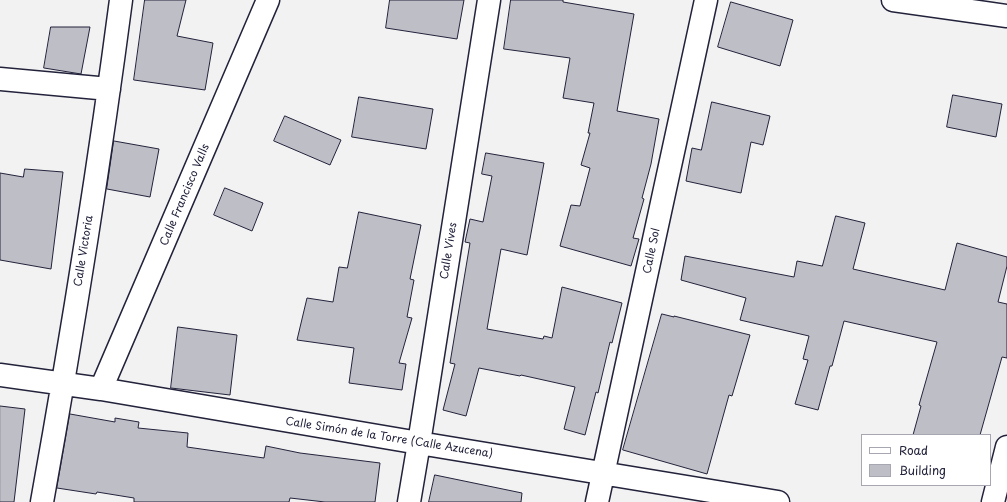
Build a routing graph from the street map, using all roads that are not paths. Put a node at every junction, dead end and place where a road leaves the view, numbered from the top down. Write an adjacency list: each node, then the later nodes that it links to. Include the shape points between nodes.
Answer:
1 (120, 0): 8 (street, Calle Victoria)
2 (268, 0): 11 (street, Calle Francisco Valls)
3 (489, 0): 12 (street, Calle Vives)
4 (706, 0): 14 (street, Calle Sol)
5 (892, 0): 6 (street)
6 (1007, 16)
7 (0, 79): 8 (street)
8 (109, 89): 10 (street, Calle Victoria)
9 (0, 375): 10 (street, Calle Simón de la Torre (Calle Azucena))
10 (63, 384): 11 (street, Calle Simón de la Torre (Calle Azucena)); 15 (street, Calle Victoria)
11 (101, 390): 12 (street, Calle Simón de la Torre (Calle Azucena))
12 (419, 444): 14 (street, Calle Simón de la Torre (Calle Azucena)); 16 (street, Calle Vives)
13 (1007, 447): 19 (street)
14 (604, 474): 17 (street, Calle Sol); 18 (street, Calle Simón de la Torre (Calle Azucena))
15 (42, 502)
16 (409, 502)
17 (597, 502)
18 (778, 502)
19 (993, 502)

